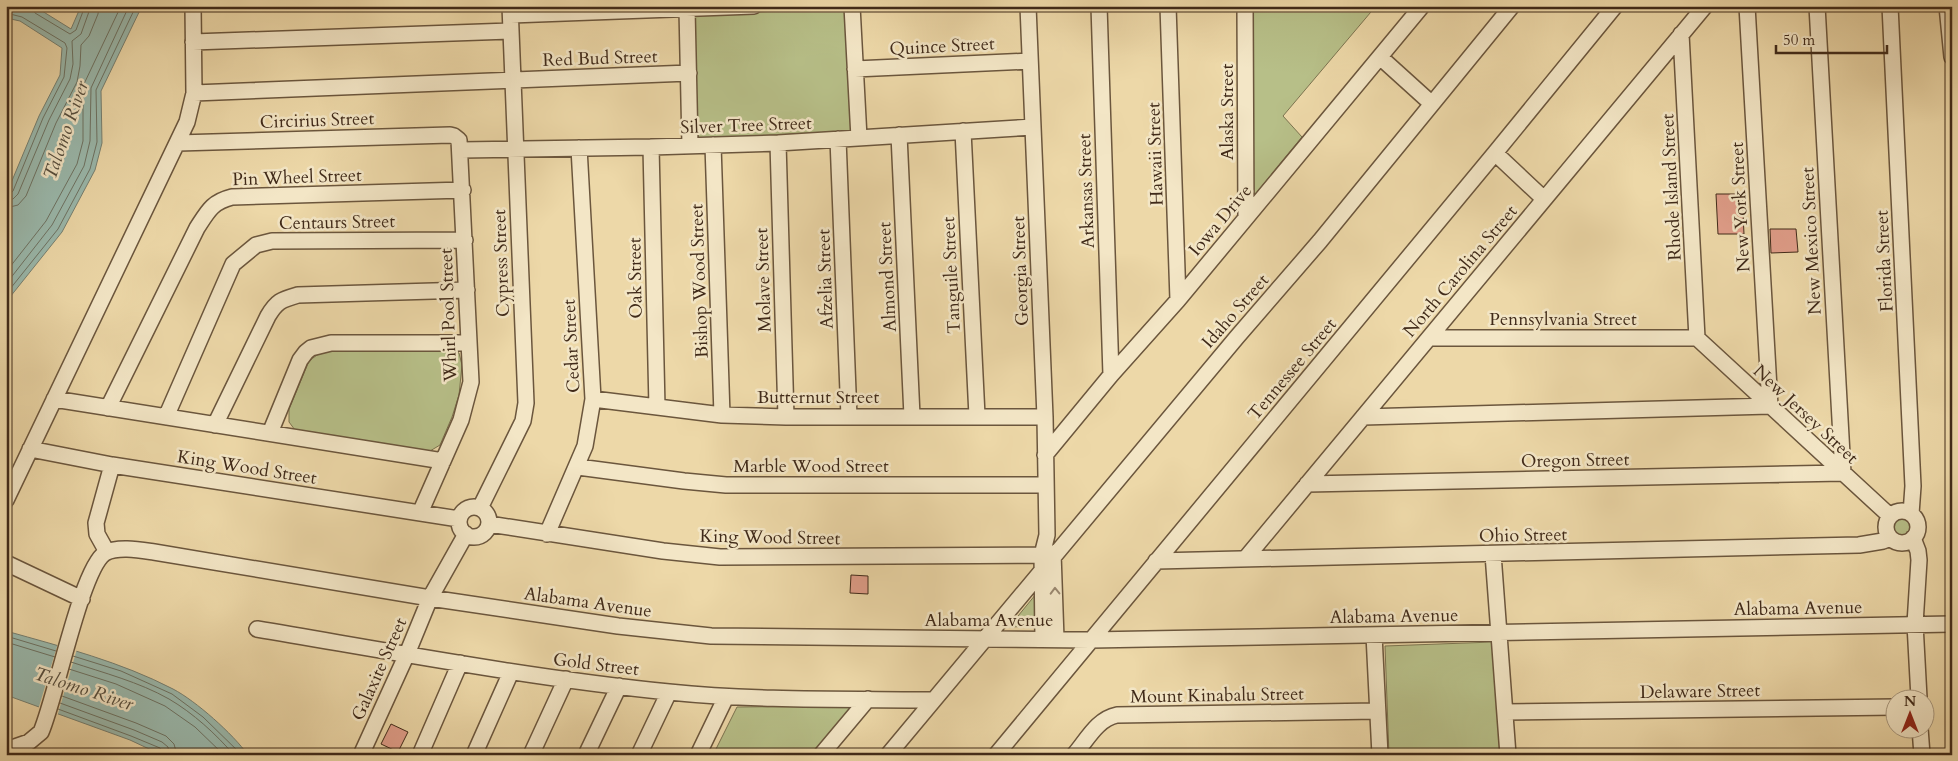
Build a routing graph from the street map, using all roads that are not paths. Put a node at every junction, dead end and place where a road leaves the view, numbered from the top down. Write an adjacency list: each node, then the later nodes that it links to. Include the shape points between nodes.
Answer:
1 (193, 6): 23 (street)
2 (754, 6): 16 (street)
3 (852, 6): 27 (street)
4 (1028, 6): 26 (street, Georgia Street)
5 (1099, 6): 55 (street, Arkansas Street)
6 (1168, 6): 51 (street, Hawaii Street)
7 (1245, 6): 48 (street, Alaska Street)
8 (1422, 6): 24 (street, Iowa Drive)
9 (1512, 6): 31 (street, Idaho Street)
10 (1615, 6): 45 (street, Tennessee Street)
11 (1704, 6): 22 (street, North Carolina Street)
12 (1747, 6): 58 (street, New York Street)
13 (1817, 6): 76 (street, New Mexico Street)
14 (1890, 6): 82 (street, Florida Street, via 1913,476)
15 (1947, 6): 25 (street)
16 (707, 7): 18 (street)
17 (644, 8): 18 (street); 19 (street)
18 (687, 9): 28 (street)
19 (576, 10): 20 (street)
20 (510, 11): 21 (street, Cypress Street)
21 (511, 31): 23 (street); 29 (street, Cypress Street)
22 (1681, 34): 47 (street, North Carolina Street); 53 (street, Rhode Island Street)
23 (193, 42): 30 (street)
24 (1380, 57): 31 (street); 48 (street, Iowa Drive)
25 (1952, 57)
26 (1030, 61): 27 (street, Quince Street); 32 (street, Georgia Street)
27 (855, 69): 35 (street)
28 (688, 74): 29 (street, Red Bud Street); 41 (street)
29 (513, 81): 30 (street); 44 (street, Cypress Street)
30 (194, 93): 38 (street)
31 (1432, 104): 93 (street, Idaho Street, via 1320,241)
32 (1033, 127): 33 (street, Silver Tree Street); 67 (street, Georgia Street)
33 (963, 132): 34 (street, Silver Tree Street); 63 (street, Tanguile Street)
34 (900, 135): 35 (street, Silver Tree Street); 62 (street, Almond Street)
35 (859, 138): 36 (street, Silver Tree Street)
36 (838, 139): 37 (street, Silver Tree Street); 66 (street, Afzelia Street)
37 (778, 142): 40 (street, Silver Tree Street); 65 (street, Molave Street)
38 (178, 143): 39 (street, Circirius Street, via 450,135); 56 (street)
39 (459, 144): 44 (street, Silver Tree Street); 46 (street, Whirl Pool Street)
40 (713, 145): 41 (street, Silver Tree Street); 61 (street, Bishop Wood Street)
41 (690, 146): 42 (street, Silver Tree Street)
42 (651, 147): 43 (street, Silver Tree Street); 59 (street, Oak Street)
43 (579, 148): 44 (street, Silver Tree Street); 57 (street, Cedar Street)
44 (516, 149): 80 (street, Cypress Street, via 525,413)
45 (1495, 153): 47 (street); 94 (street, Tennessee Street)
46 (462, 190): 49 (street, Whirl Pool Street); 60 (street, Pin Wheel Street, via 232,197 220,200 209,209 197,228)
47 (1544, 199): 52 (street, North Carolina Street)
48 (1246, 217): 51 (street, Iowa Drive)
49 (465, 240): 50 (street, Whirl Pool Street); 64 (street, Centaurs Street, via 272,241 256,246 232,264)
50 (467, 290): 54 (street, Whirl Pool Street); 69 (street, via 298,295 281,300 268,316)
51 (1178, 300): 55 (street, Iowa Drive)
52 (1429, 338): 53 (street, Pennsylvania Street); 68 (street, North Carolina Street)
53 (1697, 338): 58 (street, New Jersey Street)
54 (469, 343): 70 (street, via 331,343 311,348 300,360); 73 (street, Whirl Pool Street, via 469,397)
55 (1111, 375): 72 (street, Iowa Drive)
56 (54, 399): 60 (street); 71 (street)
57 (593, 399): 59 (street, Butternut Street); 75 (street, Cedar Street)
58 (1770, 406): 68 (street); 76 (street, New Jersey Street)
59 (657, 407): 61 (street, Butternut Street)
60 (108, 408): 64 (street)
61 (722, 415): 65 (street, Butternut Street)
62 (912, 416): 63 (street, Butternut Street); 66 (street, Butternut Street)
63 (977, 416): 67 (street, Butternut Street)
64 (166, 417): 69 (street)
65 (786, 417): 66 (street, Butternut Street)
66 (849, 417)
67 (1045, 417): 72 (street, Georgia Street)
68 (1363, 417): 78 (street, North Carolina Street)
69 (215, 425): 70 (street)
70 (270, 434): 73 (street)
71 (30, 449): 74 (street, King Wood Street); 79 (street)
72 (1045, 455): 77 (street, Georgia Street)
73 (443, 461): 81 (street, Whirl Pool Street)
74 (112, 465): 81 (street, King Wood Street); 90 (street, via 96,523 97,534)
75 (578, 467): 77 (street, Marble Wood Street, via 726,485); 87 (street, Cedar Street)
76 (1843, 473): 78 (street, Oregon Street); 83 (street, New Jersey Street)
77 (1046, 484): 93 (street, Georgia Street)
78 (1307, 484): 92 (street, North Carolina Street)
79 (6, 500)
80 (480, 508): 84 (street, via 468,508); 85 (street, via 486,513)
81 (420, 513): 84 (street, King Wood Street)
82 (1911, 514): 83 (street, via 1900,511); 89 (street, via 1918,528)
83 (1890, 516): 88 (street, via 1886,527)
84 (459, 519): 86 (street, via 460,528)
85 (489, 524): 86 (street, via 480,535); 87 (street, King Wood Street)
86 (466, 534): 97 (street)
87 (546, 534): 93 (street, King Wood Street, via 696,556)
88 (1890, 538): 89 (street, via 1901,543); 91 (street, Ohio Street, via 1859,545)
89 (1913, 538): 98 (street, via 1919,560)
90 (107, 552): 96 (street, via 94,566); 97 (street, Alabama Avenue, via 126,549 154,552)
91 (1493, 554): 92 (street, Ohio Street); 101 (street)
92 (1245, 559): 94 (street, Ohio Street)
93 (1046, 560): 103 (street, Idaho Street); 104 (street, Georgia Street)
94 (1156, 561): 105 (street, Tennessee Street)
95 (6, 563): 96 (street)
96 (82, 598): 120 (street, via 44,726 36,737)
97 (430, 598): 103 (street, Alabama Avenue, via 702,636); 106 (street, Galaxite Street)
98 (1915, 624): 99 (street, Alabama Avenue); 101 (street, Alabama Avenue); 111 (street)
99 (1952, 624)
100 (257, 629): 106 (street, Gold Street)
101 (1498, 633): 102 (street, Alabama Avenue); 118 (street)
102 (1374, 634): 105 (street, Alabama Avenue); 117 (street)
103 (985, 639): 104 (street, Alabama Avenue); 115 (street, Idaho Street)
104 (1050, 639): 105 (street, Alabama Avenue)
105 (1091, 640): 130 (street, Tennessee Street)
106 (407, 654): 107 (street, Gold Street); 121 (street, Galaxite Street)
107 (460, 663): 108 (street, Gold Street); 122 (street)
108 (511, 672): 109 (street, Gold Street); 123 (street)
109 (566, 680): 110 (street, Gold Street); 124 (street)
110 (619, 686): 112 (street, Gold Street); 125 (street)
111 (1918, 688)
112 (669, 692): 113 (street, Gold Street); 126 (street)
113 (726, 697): 114 (street, Gold Street); 127 (street)
114 (868, 699): 115 (street, Gold Street); 128 (street)
115 (934, 700): 129 (street, Idaho Street)
116 (1886, 707): 118 (street, Delaware Street)
117 (1377, 711): 131 (street, Mount Kinabalu Street, via 1117,715 1105,719); 132 (street)
118 (1505, 712): 133 (street)
119 (1921, 738): 134 (street)
120 (6, 750)
121 (361, 755)
122 (420, 755)
123 (474, 755)
124 (531, 755)
125 (586, 755)
126 (639, 755)
127 (698, 755)
128 (821, 755)
129 (888, 755)
130 (996, 755)
131 (1074, 755)
132 (1380, 755)
133 (1508, 755)
134 (1922, 755)

